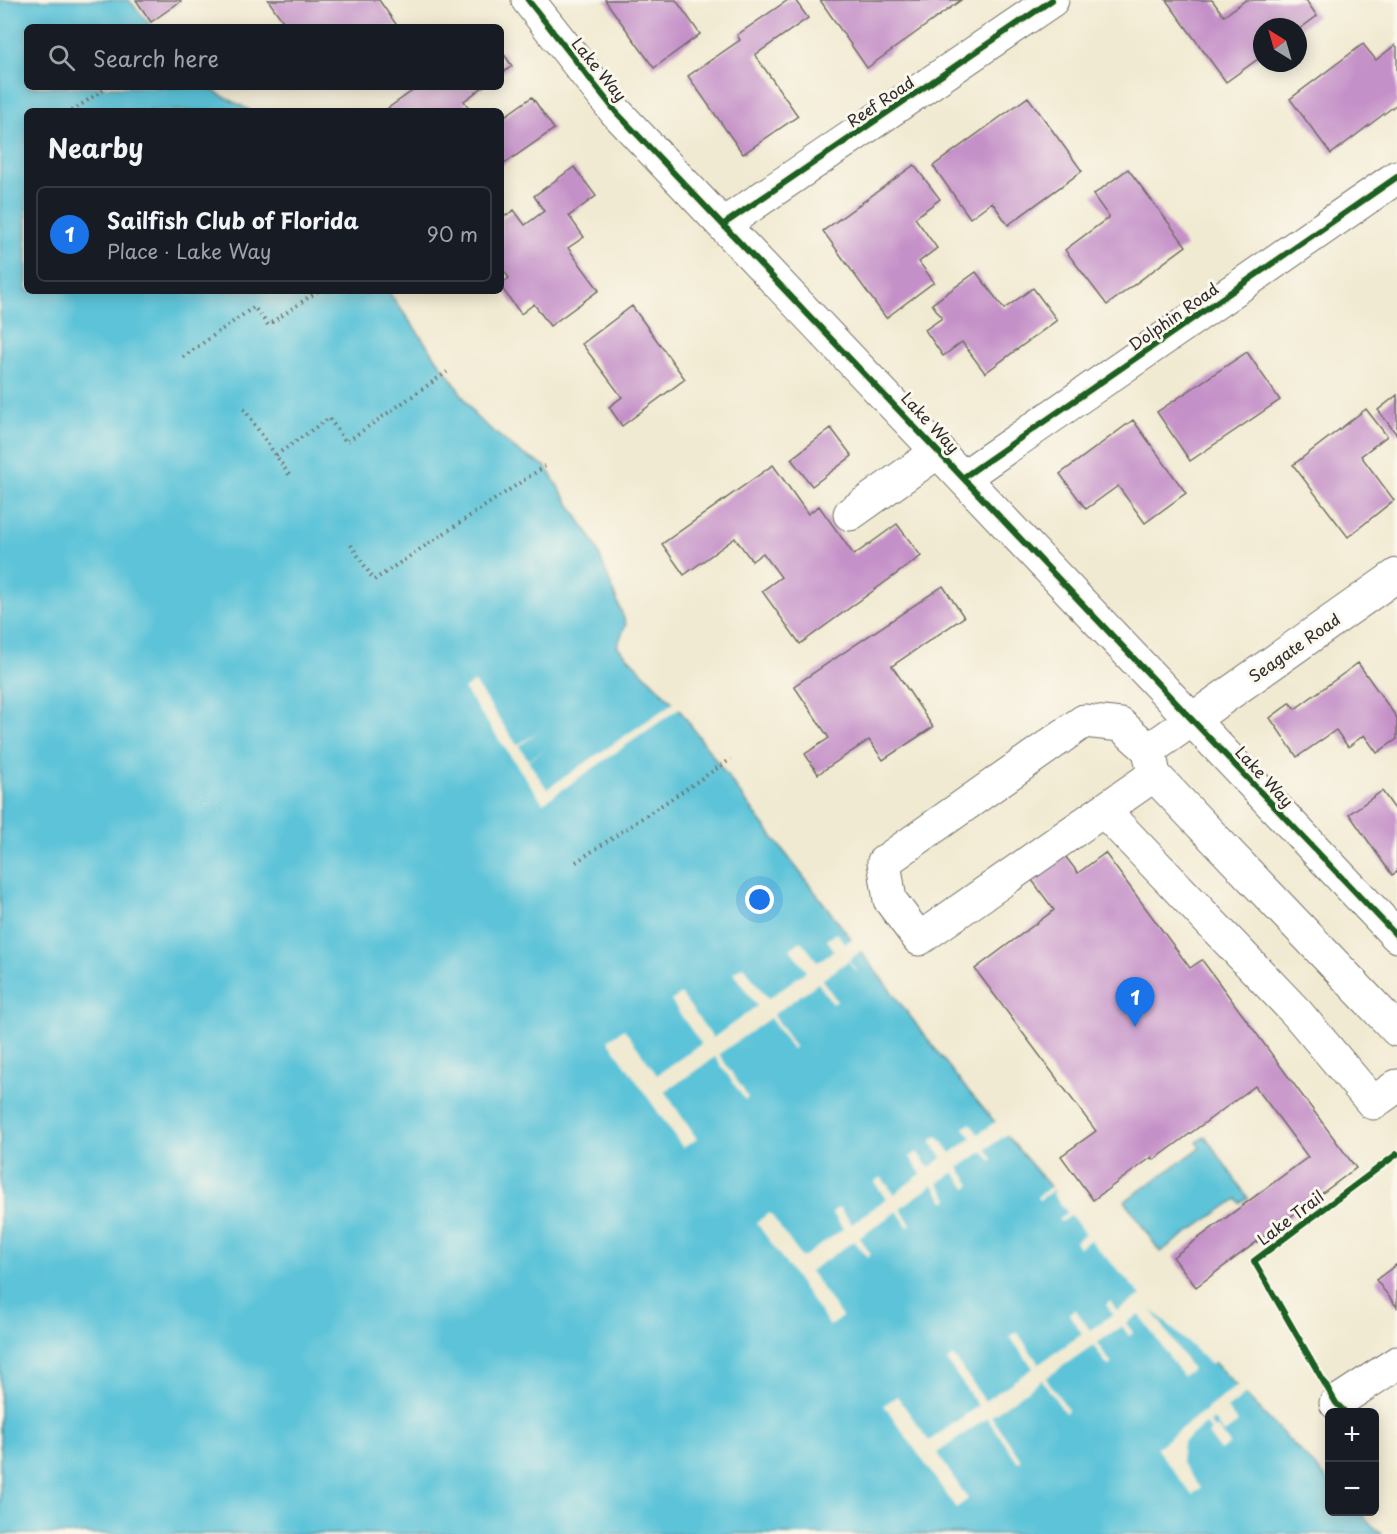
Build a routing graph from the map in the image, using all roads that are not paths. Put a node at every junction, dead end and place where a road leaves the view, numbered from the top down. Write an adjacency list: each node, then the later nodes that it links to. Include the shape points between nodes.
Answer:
1 (528, 0): 4 (street, Lake Way, via 616,111)
2 (1052, 0): 4 (street, Reef Road)
3 (1397, 177): 6 (street, Dolphin Road)
4 (724, 224): 5 (street, Lake Way)
5 (939, 451): 6 (street, Lake Way); 7 (street)
6 (964, 477): 9 (street, Lake Way)
7 (850, 514)
8 (1397, 575): 9 (street, Seagate Road)
9 (1192, 718): 10 (street, Seagate Road); 12 (street, Lake Way)
10 (1151, 762): 11 (street, Seagate Road); 11 (street, Seagate Road, via 1121,725 1084,721 884,862 890,900 919,939); 13 (street)
11 (1104, 811): 14 (street, via 1297,1013 1373,1103)
12 (1397, 936)
13 (1397, 1030)
14 (1397, 1086)
15 (1397, 1363): 16 (street)
16 (1336, 1403)

